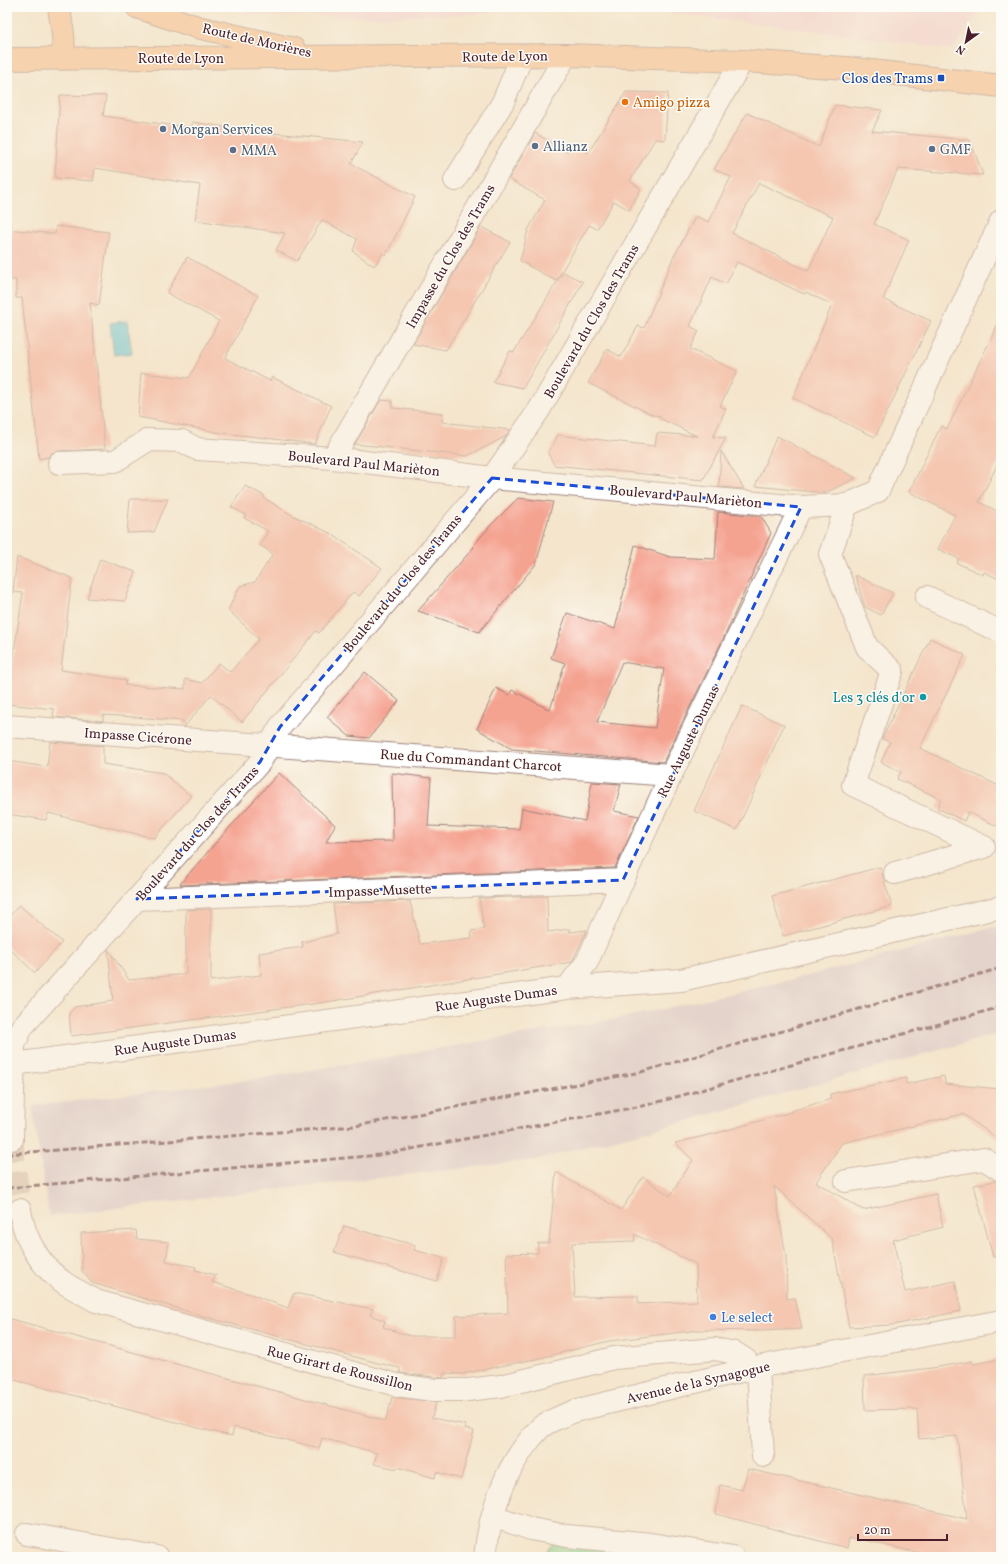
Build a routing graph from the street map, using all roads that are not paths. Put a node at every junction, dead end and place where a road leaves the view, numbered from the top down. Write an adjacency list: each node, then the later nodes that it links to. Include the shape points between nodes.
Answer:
1 (59, 7): 7 (main road, via 64,34)
2 (137, 7): 5 (main road, Route de Morières, via 197,27)
3 (566, 55): 4 (main road, Route de Lyon); 8 (main road, Route de Lyon); 12 (street, Impasse du Clos des Trams)
4 (522, 56): 5 (main road, Route de Lyon); 10 (street, via 503,102)
5 (333, 57): 7 (main road, Route de Lyon)
6 (7, 59): 7 (main road, Route de Lyon)
7 (64, 59)
8 (742, 61): 9 (main road, Route de Lyon, via 846,68); 14 (street, Boulevard du Clos des Trams, via 539,410)
9 (1001, 86)
10 (454, 180)
11 (1001, 221): 15 (street, Boulevard Paul Marièton, via 878,491)
12 (333, 458): 13 (street, Boulevard Paul Marièton, via 197,449 182,441 148,440 115,461); 14 (street, Boulevard Paul Marièton)
13 (59, 463)
14 (492, 478): 16 (street, Boulevard Paul Marièton); 20 (street, Boulevard du Clos des Trams, via 280,727)
15 (847, 505): 16 (street, Boulevard Paul Marièton); 22 (street, via 830,554 867,647 892,671 853,785 984,847)
16 (801, 507): 21 (street, Rue Auguste Dumas)
17 (927, 597): 18 (street)
18 (1001, 632)
19 (7, 726): 20 (street, Impasse Cicérone)
20 (270, 746): 21 (street, Rue du Commandant Charcot); 24 (street, Boulevard du Clos des Trams, via 260,762)
21 (672, 776): 23 (street, Rue Auguste Dumas)
22 (895, 873)
23 (623, 880): 24 (street, Impasse Musette); 26 (street, Rue Auguste Dumas, via 587,962)
24 (137, 899): 27 (street, Boulevard du Clos des Trams, via 22,1027 14,1045)
25 (1001, 907): 26 (street, via 681,980)
26 (567, 988): 27 (street, Rue Auguste Dumas)
27 (10, 1065): 28 (street)
28 (12, 1139)
29 (1001, 1170): 30 (street, via 984,1159)
30 (846, 1181)
31 (20, 1210): 33 (street, Rue Girart de Roussillon, via 22,1226 33,1250 48,1268 64,1284 96,1301 397,1385 433,1390 468,1390 501,1386 614,1358 715,1348 735,1353)
32 (1001, 1321): 33 (street, Avenue de la Synagogue)
33 (754, 1368): 34 (street); 35 (street, Avenue de la Synagogue, via 578,1410 557,1418 540,1428 521,1450 500,1494)
34 (763, 1456)
35 (493, 1516): 38 (street, Avenue de la Synagogue); 39 (street, via 531,1529 567,1536 651,1544)
36 (27, 1534): 37 (street)
37 (157, 1557)
38 (485, 1557)
39 (733, 1557)

